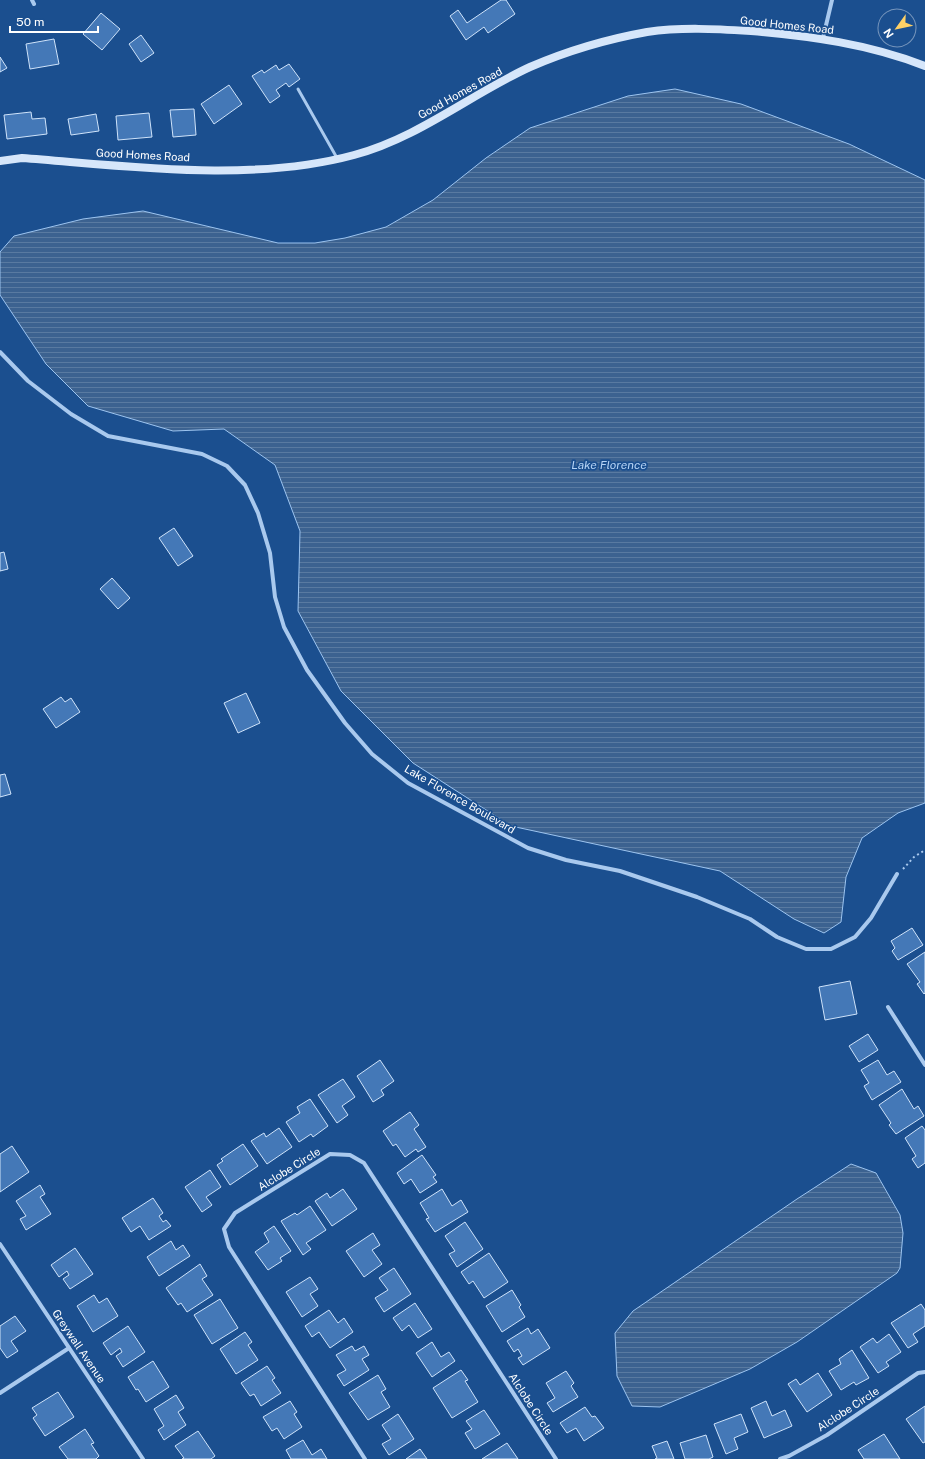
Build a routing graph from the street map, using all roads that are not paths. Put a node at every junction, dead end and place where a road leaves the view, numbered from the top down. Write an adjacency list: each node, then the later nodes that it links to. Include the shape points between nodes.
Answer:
1 (832, 0): 2 (street)
2 (823, 38): 3 (street, Good Homes Road); 5 (street, Good Homes Road, via 723,29 682,29 648,32 607,41 561,55 530,68 418,129 357,155)
3 (925, 66)
4 (298, 89): 5 (lane)
5 (338, 159): 6 (street, Good Homes Road, via 299,166 228,170 170,169 22,158)
6 (0, 161)
7 (0, 352): 8 (street, Lake Florence Boulevard, via 28,381 70,414 108,436 202,454 227,466 244,485 258,513 270,553 275,597 284,627 307,670 345,723 372,754 408,782 528,848 566,860 620,871 697,897 750,919 777,937 806,949 831,948 855,937 871,918)
8 (897, 874)
9 (888, 1007): 10 (street)
10 (925, 1066)
11 (0, 1244): 12 (street, Greywall Avenue)
12 (69, 1348): 14 (street); 15 (street, Greywall Avenue)
13 (925, 1372): 18 (street, Alclobe Circle, via 918,1373 827,1435)
14 (0, 1393)
15 (142, 1459)
16 (365, 1459): 17 (street, Alclobe Circle, via 229,1247 224,1229 235,1213 330,1154 350,1155 364,1163)
17 (556, 1459)
18 (780, 1459)

